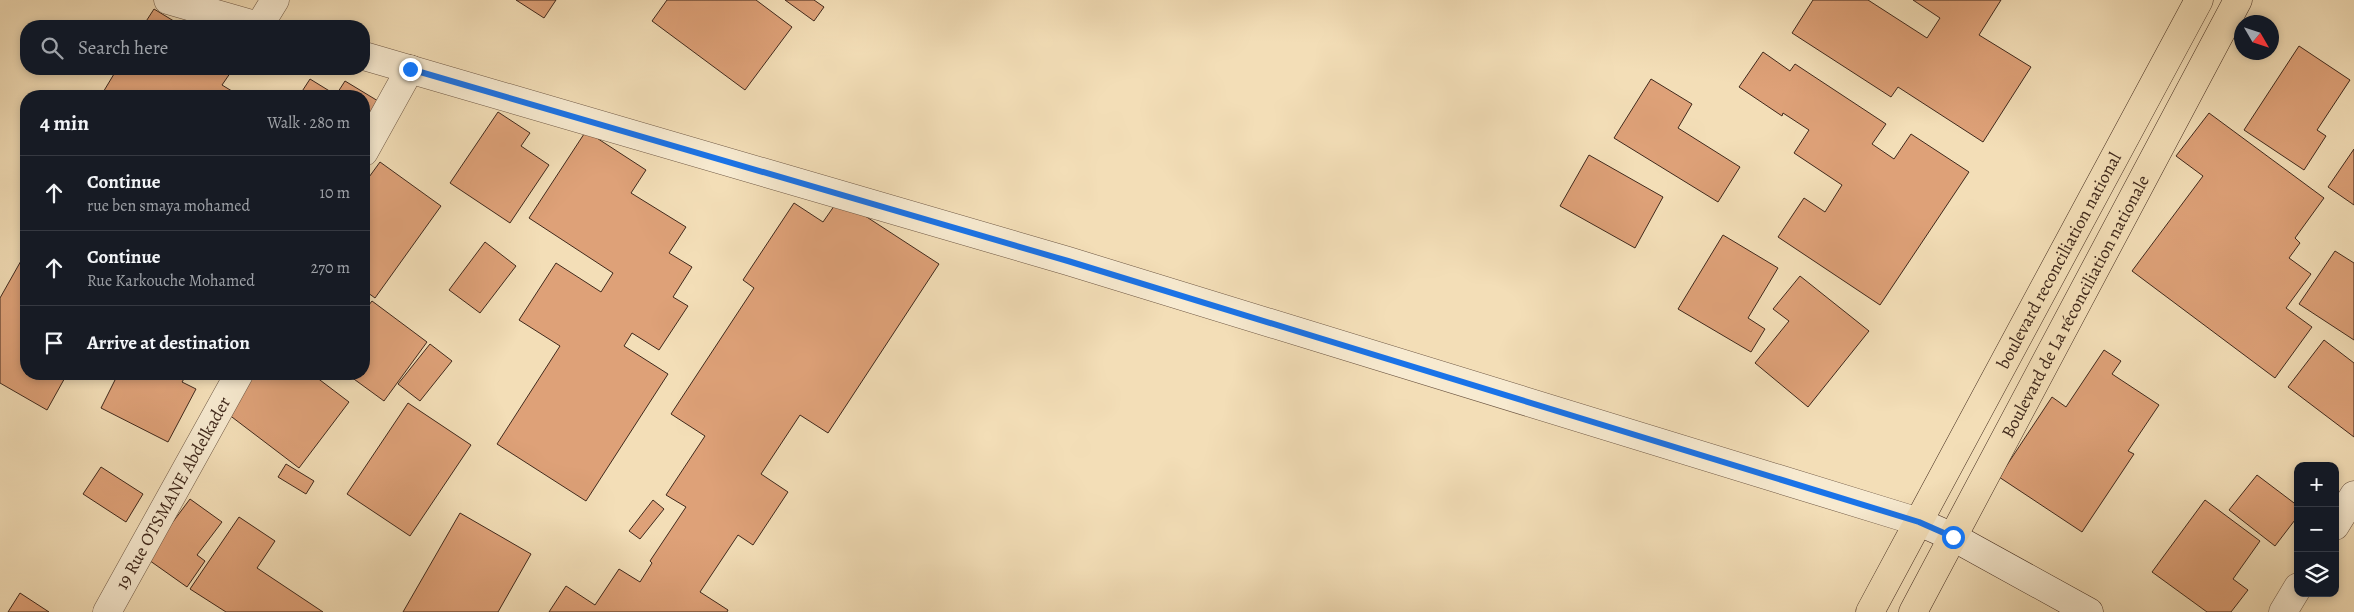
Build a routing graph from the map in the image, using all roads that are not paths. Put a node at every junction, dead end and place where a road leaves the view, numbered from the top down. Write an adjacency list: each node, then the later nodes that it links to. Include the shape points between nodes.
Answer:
1 (168, 0): 5 (street)
2 (276, 0): 6 (street)
3 (2199, 0): 13 (highway, boulevard reconciliation national)
4 (2238, 0): 14 (highway, Boulevard de La réconciliation nationale)
5 (238, 20)
6 (263, 20)
7 (370, 58): 8 (street)
8 (410, 69): 9 (street); 13 (street, via 1068,261)
9 (370, 141)
10 (236, 380): 16 (street, 19 Rue OTSMANE Abdelkader)
11 (2354, 495): 12 (street)
12 (2339, 519)
13 (1919, 522): 14 (street); 17 (highway)
14 (1953, 537): 18 (highway, Boulevard de La réconciliation nationale); 19 (street)
15 (2294, 594): 20 (street)
16 (107, 612)
17 (1870, 612)
18 (1913, 612)
19 (2089, 612)
20 (2283, 612)

